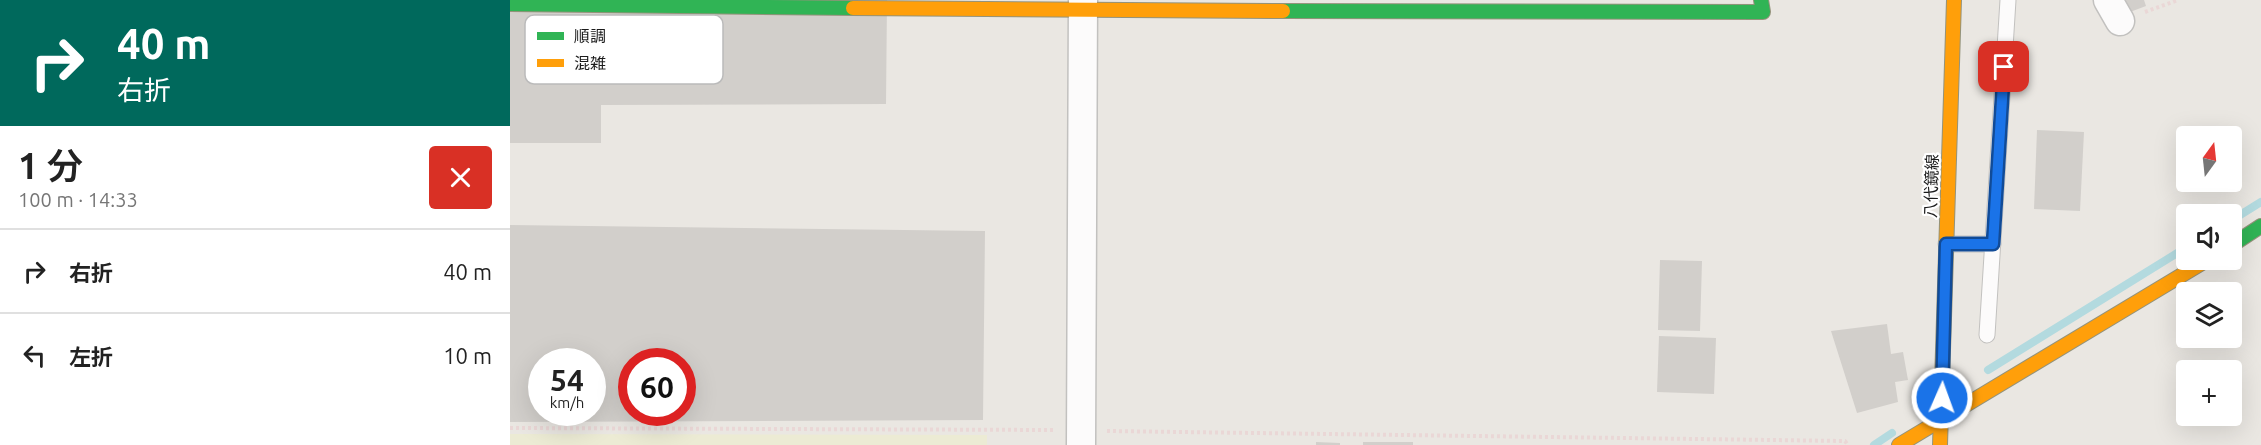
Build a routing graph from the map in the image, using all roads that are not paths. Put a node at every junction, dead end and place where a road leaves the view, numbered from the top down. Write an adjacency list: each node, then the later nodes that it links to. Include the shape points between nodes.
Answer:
1 (1761, 0): 5 (street, via 1763,12)
2 (1954, 0): 6 (street, 八代鏡線)
3 (2008, 0): 7 (lane)
4 (510, 4): 5 (street)
5 (1083, 5): 11 (street)
6 (1946, 244): 7 (lane); 10 (street, 八代鏡線)
7 (1993, 244): 9 (lane)
8 (2190, 270): 10 (street)
9 (1987, 335)
10 (1941, 420): 12 (street); 13 (street, 八代鏡線)
11 (1082, 438)
12 (1899, 445)
13 (1940, 445)

